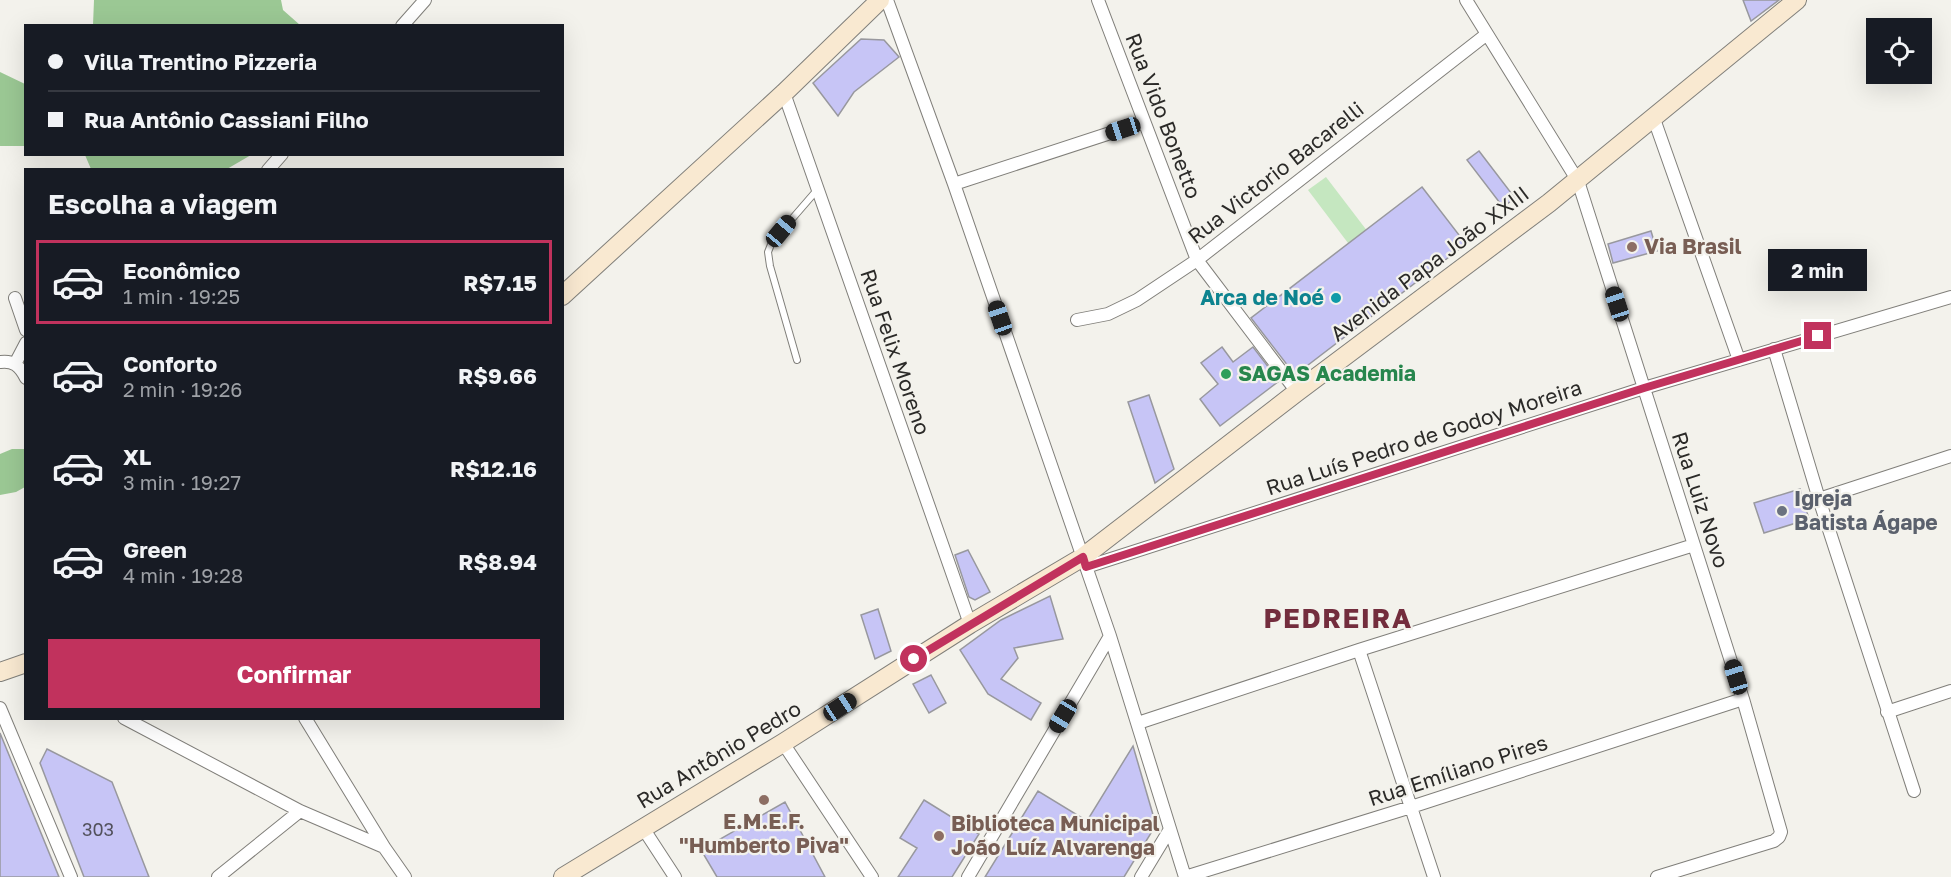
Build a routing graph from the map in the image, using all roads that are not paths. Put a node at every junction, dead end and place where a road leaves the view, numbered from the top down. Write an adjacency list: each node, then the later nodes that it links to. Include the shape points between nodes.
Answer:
1 (425, 0): 7 (street)
2 (879, 0): 9 (main road)
3 (887, 0): 15 (street)
4 (1098, 0): 11 (street, Rua Vido Bonetto)
5 (1466, 0): 8 (street, Rua Luiz Novo)
6 (1797, 0): 10 (main road, Avenida Papa João XXIII)
7 (404, 24)
8 (1487, 34): 14 (street, Rua Luiz Novo); 17 (street, Rua Victorio Bacarelli)
9 (784, 93): 16 (street, Rua Felix Moreno); 18 (main road)
10 (1654, 119): 14 (main road, Avenida Papa João XXIII); 26 (street)
11 (1144, 122): 15 (street); 17 (street, Rua Vido Bonetto)
12 (280, 156): 13 (street)
13 (270, 168)
14 (1578, 181): 30 (street, Rua Luiz Novo); 31 (main road, Avenida Papa João XXIII)
15 (954, 184): 35 (street)
16 (817, 190): 25 (lane, via 772,242 768,252); 36 (street, Rua Felix Moreno)
17 (1197, 260): 21 (street, Rua Victorio Bacarelli, via 1137,300 1108,314); 31 (street, Rua Vido Bonetto)
18 (564, 294)
19 (1951, 297): 24 (street, Rua Luís Pedro de Godoy Moreira)
20 (15, 298): 22 (street)
21 (1077, 320)
22 (24, 324)
23 (24, 347): 28 (street)
24 (1774, 350): 26 (street, Rua Luís Pedro de Godoy Moreira); 33 (street)
25 (797, 360)
26 (1739, 360): 30 (street, Rua Luís Pedro de Godoy Moreira)
27 (0, 362): 28 (street)
28 (15, 364): 29 (street)
29 (24, 374)
30 (1644, 388): 34 (street, Rua Luiz Novo); 35 (street, Rua Luís Pedro de Godoy Moreira)
31 (1297, 392): 35 (main road, Avenida Papa João XXIII)
32 (1951, 456): 33 (street)
33 (1819, 499): 44 (street)
34 (1694, 545): 38 (street); 42 (street, Rua Luiz Novo)
35 (1084, 562): 36 (main road, Rua Antônio Pedro); 37 (street)
36 (970, 624): 48 (main road, Rua Antônio Pedro)
37 (1110, 636): 47 (street); 61 (street)
38 (1359, 650): 47 (street); 50 (street)
39 (24, 665): 40 (main road)
40 (0, 672)
41 (1951, 691): 44 (street)
42 (1743, 699): 50 (street, Rua Emíliano Pires); 65 (street, Rua Luiz Novo, via 1781,832 1779,837)
43 (0, 708): 55 (street)
44 (1887, 712): 49 (street)
45 (128, 720): 51 (street)
46 (306, 720): 54 (street)
47 (1138, 723): 53 (street)
48 (783, 743): 52 (main road, Rua Antônio Pedro); 60 (street)
49 (1914, 791)
50 (1411, 807): 63 (street, Rua Emíliano Pires); 64 (street)
51 (300, 811): 54 (street); 56 (street)
52 (643, 828): 58 (main road, Rua Antônio Pedro); 59 (street)
53 (1170, 830): 62 (street); 63 (street)
54 (384, 848): 57 (street)
55 (71, 877)
56 (218, 877)
57 (405, 877)
58 (563, 877)
59 (675, 877)
60 (872, 877)
61 (968, 877)
62 (1141, 877)
63 (1185, 877)
64 (1434, 877)
65 (1657, 877)

